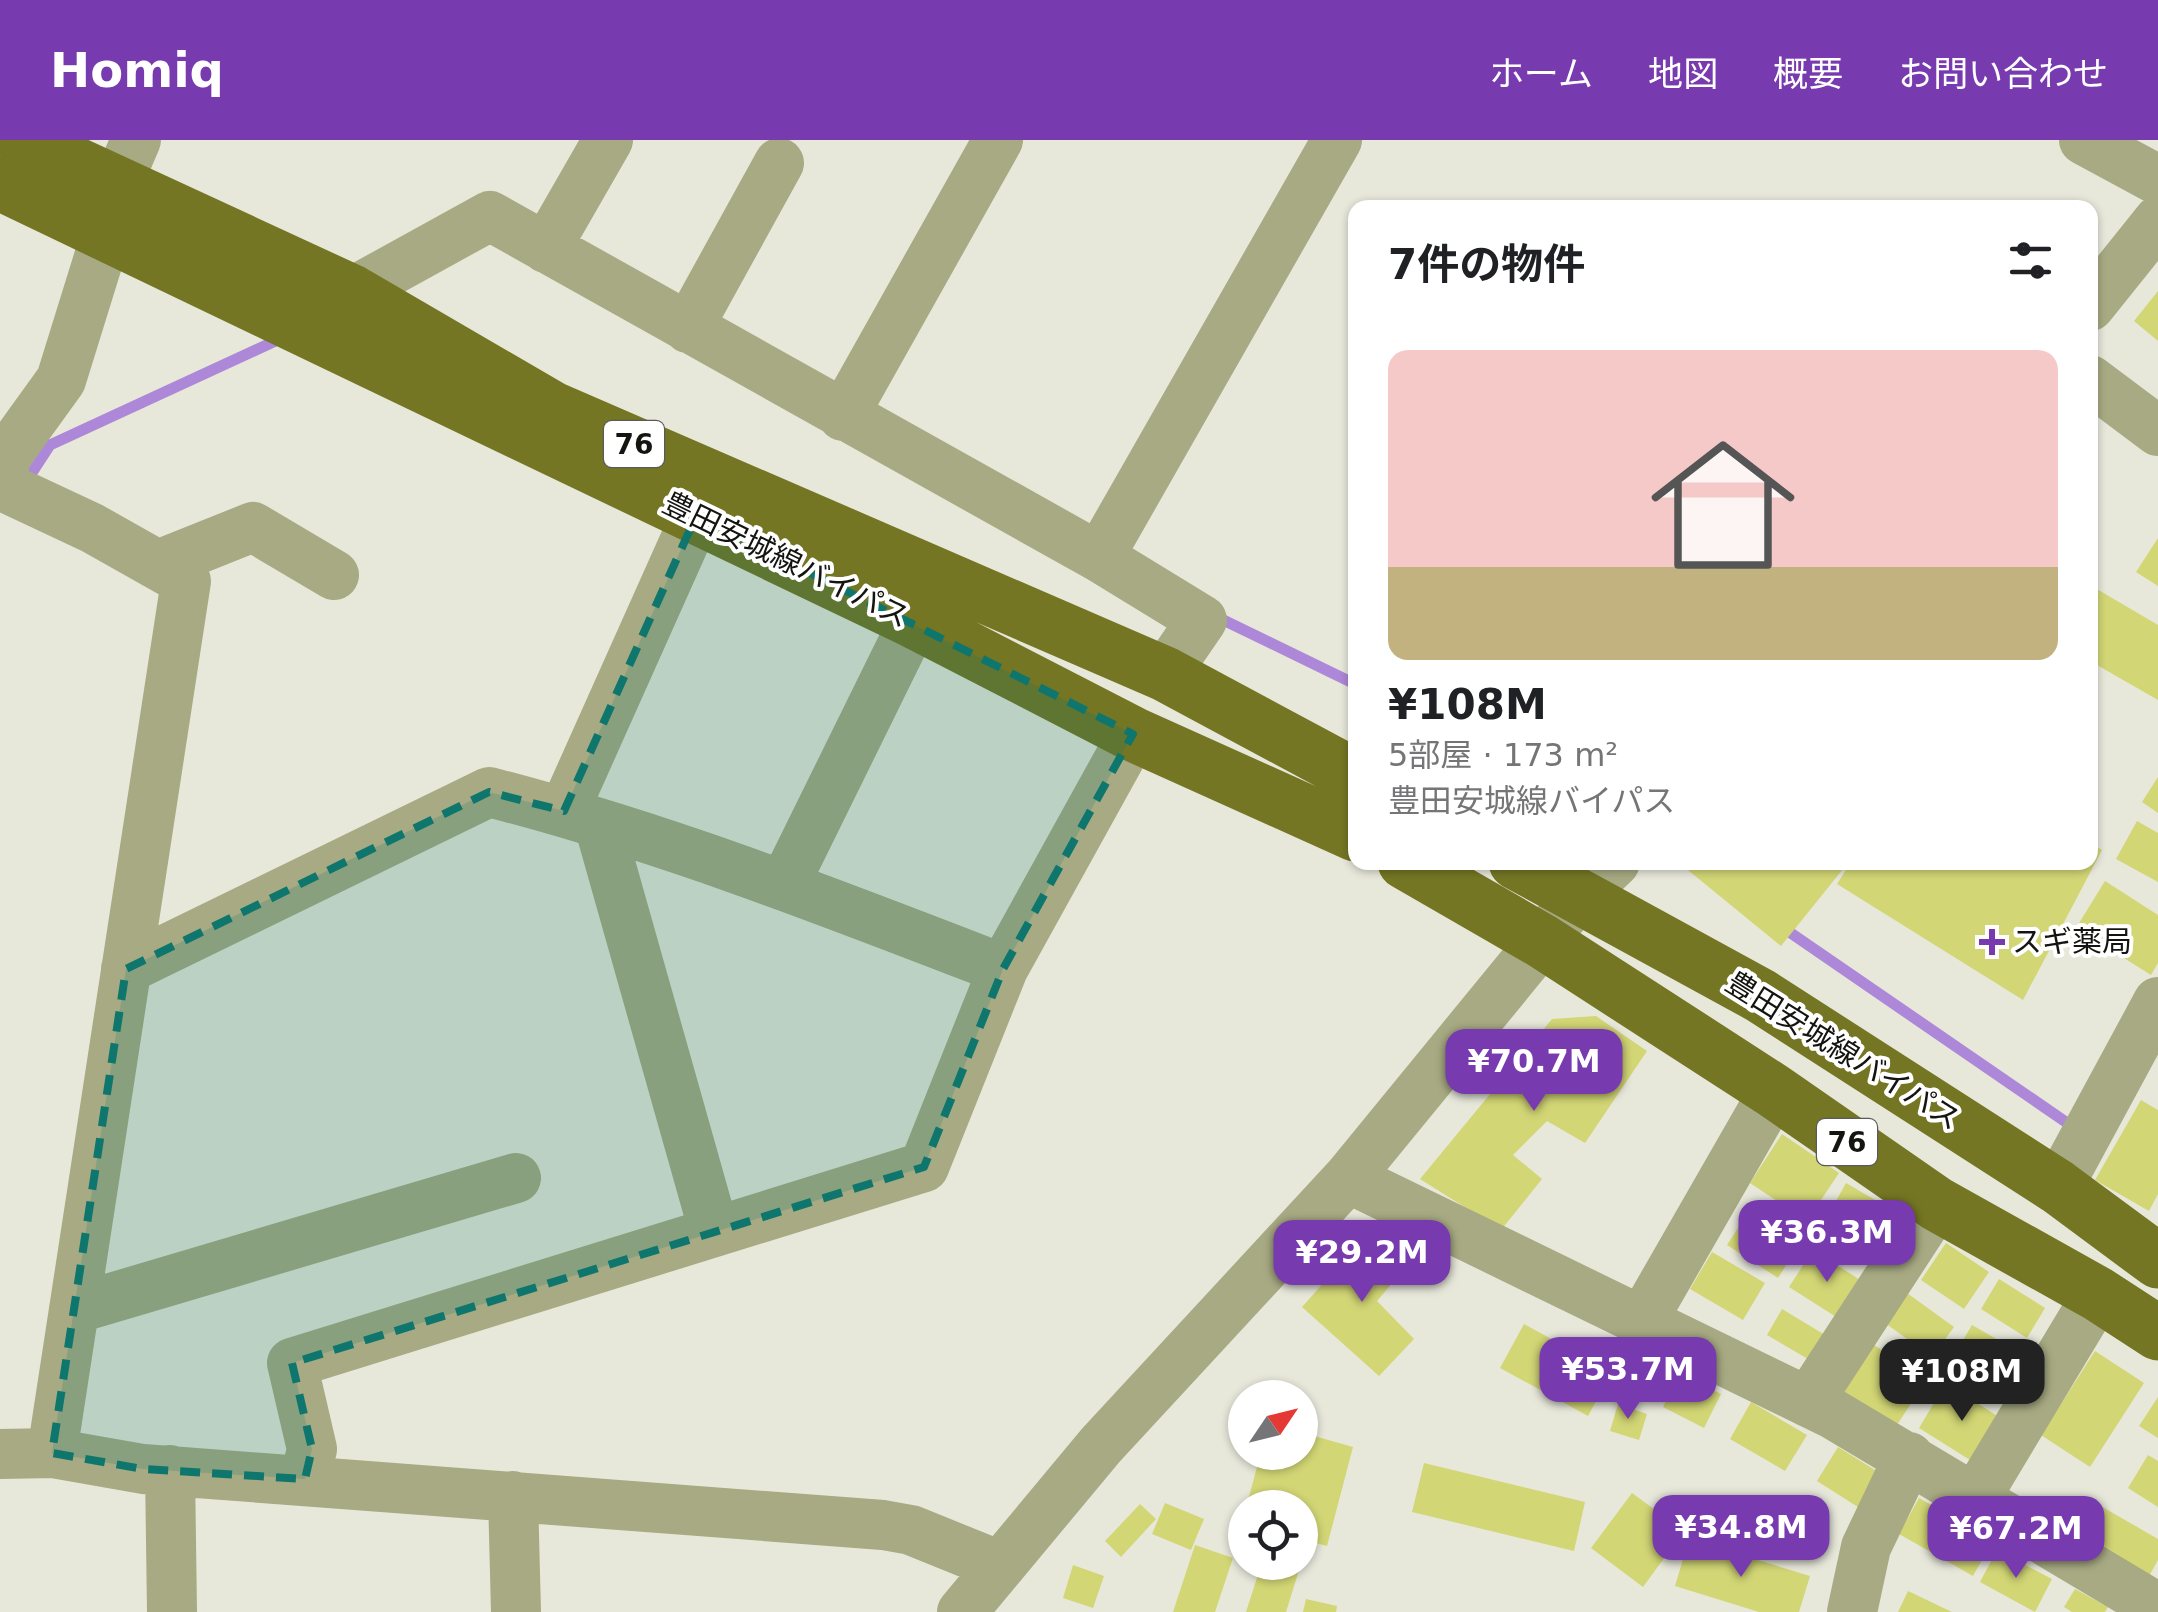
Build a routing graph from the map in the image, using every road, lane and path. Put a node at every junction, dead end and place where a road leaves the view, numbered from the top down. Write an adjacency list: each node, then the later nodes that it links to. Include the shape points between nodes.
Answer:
1 (23, 140): 6 (main road, 豊田安城線バイパス / 76)
2 (608, 140): 12 (street)
3 (998, 140): 17 (street)
4 (1338, 140): 21 (street)
5 (2084, 140): 8 (street)
6 (127, 161): 13 (main road, 豊田安城線バイパス / 76)
7 (780, 163): 15 (street)
8 (2158, 180)
9 (0, 184): 11 (main road, 豊田安城線バイパス / 76)
10 (2158, 221): 14 (street)
11 (106, 236): 19 (street, via 61,380 9,452); 20 (main road, 豊田安城線バイパス / 76)
12 (546, 248): 13 (street, via 490,216); 15 (street)
13 (352, 292): 25 (main road, 豊田安城線バイパス / 76, via 553,409)
14 (2098, 296)
15 (688, 328): 17 (street)
16 (2098, 386): 18 (street)
17 (843, 416): 21 (street)
18 (2158, 431)
19 (6, 497): 22 (street)
20 (696, 516): 24 (main road, 豊田安城線バイパス / 76); 28 (street)
21 (1098, 557): 25 (street, via 1202,620)
22 (158, 565): 23 (street, via 253,526); 35 (street, via 186,581)
23 (334, 575)
24 (914, 621): 26 (main road, 豊田安城線バイパス / 76); 33 (street)
25 (1165, 674): 27 (main road, 豊田安城線バイパス / 76)
26 (1132, 734): 29 (main road, 豊田安城線バイパス / 76); 36 (street)
27 (1348, 772)
28 (581, 818): 33 (street); 35 (street, via 489,792); 43 (street)
29 (1348, 831)
30 (1419, 870): 34 (main road, 76)
31 (1554, 870): 32 (main road, 豊田安城線バイパス / 76)
32 (1597, 879): 34 (street); 41 (main road, 豊田安城線バイパス / 76, via 1762,996)
33 (784, 885): 36 (street)
34 (1542, 941): 38 (main road, 76); 40 (street)
35 (126, 969): 46 (street)
36 (1004, 969): 43 (street, via 924,1167)
37 (2158, 1002): 41 (street)
38 (1774, 1092): 42 (main road, 76); 47 (street)
39 (516, 1178): 46 (street)
40 (1348, 1178): 47 (street); 57 (street)
41 (2058, 1187): 44 (main road, 豊田安城線バイパス / 76)
42 (1938, 1204): 45 (main road, 76); 49 (street)
43 (714, 1231): 54 (street, via 292,1363 312,1449)
44 (2158, 1260)
45 (2098, 1294): 48 (main road, 76); 56 (street)
46 (74, 1309): 50 (street)
47 (1642, 1322): 49 (street)
48 (2158, 1334)
49 (1808, 1402): 52 (street)
50 (52, 1453): 51 (street); 53 (street)
51 (0, 1454)
52 (1910, 1457): 56 (street); 62 (street, via 1866,1547)
53 (170, 1470): 54 (street); 59 (street)
54 (305, 1479): 55 (street)
55 (512, 1496): 57 (street, via 883,1525); 60 (street)
56 (1976, 1498): 58 (street)
57 (1000, 1566): 61 (street)
58 (2157, 1604)
59 (172, 1612)
60 (516, 1612)
61 (962, 1612)
62 (1852, 1612)

